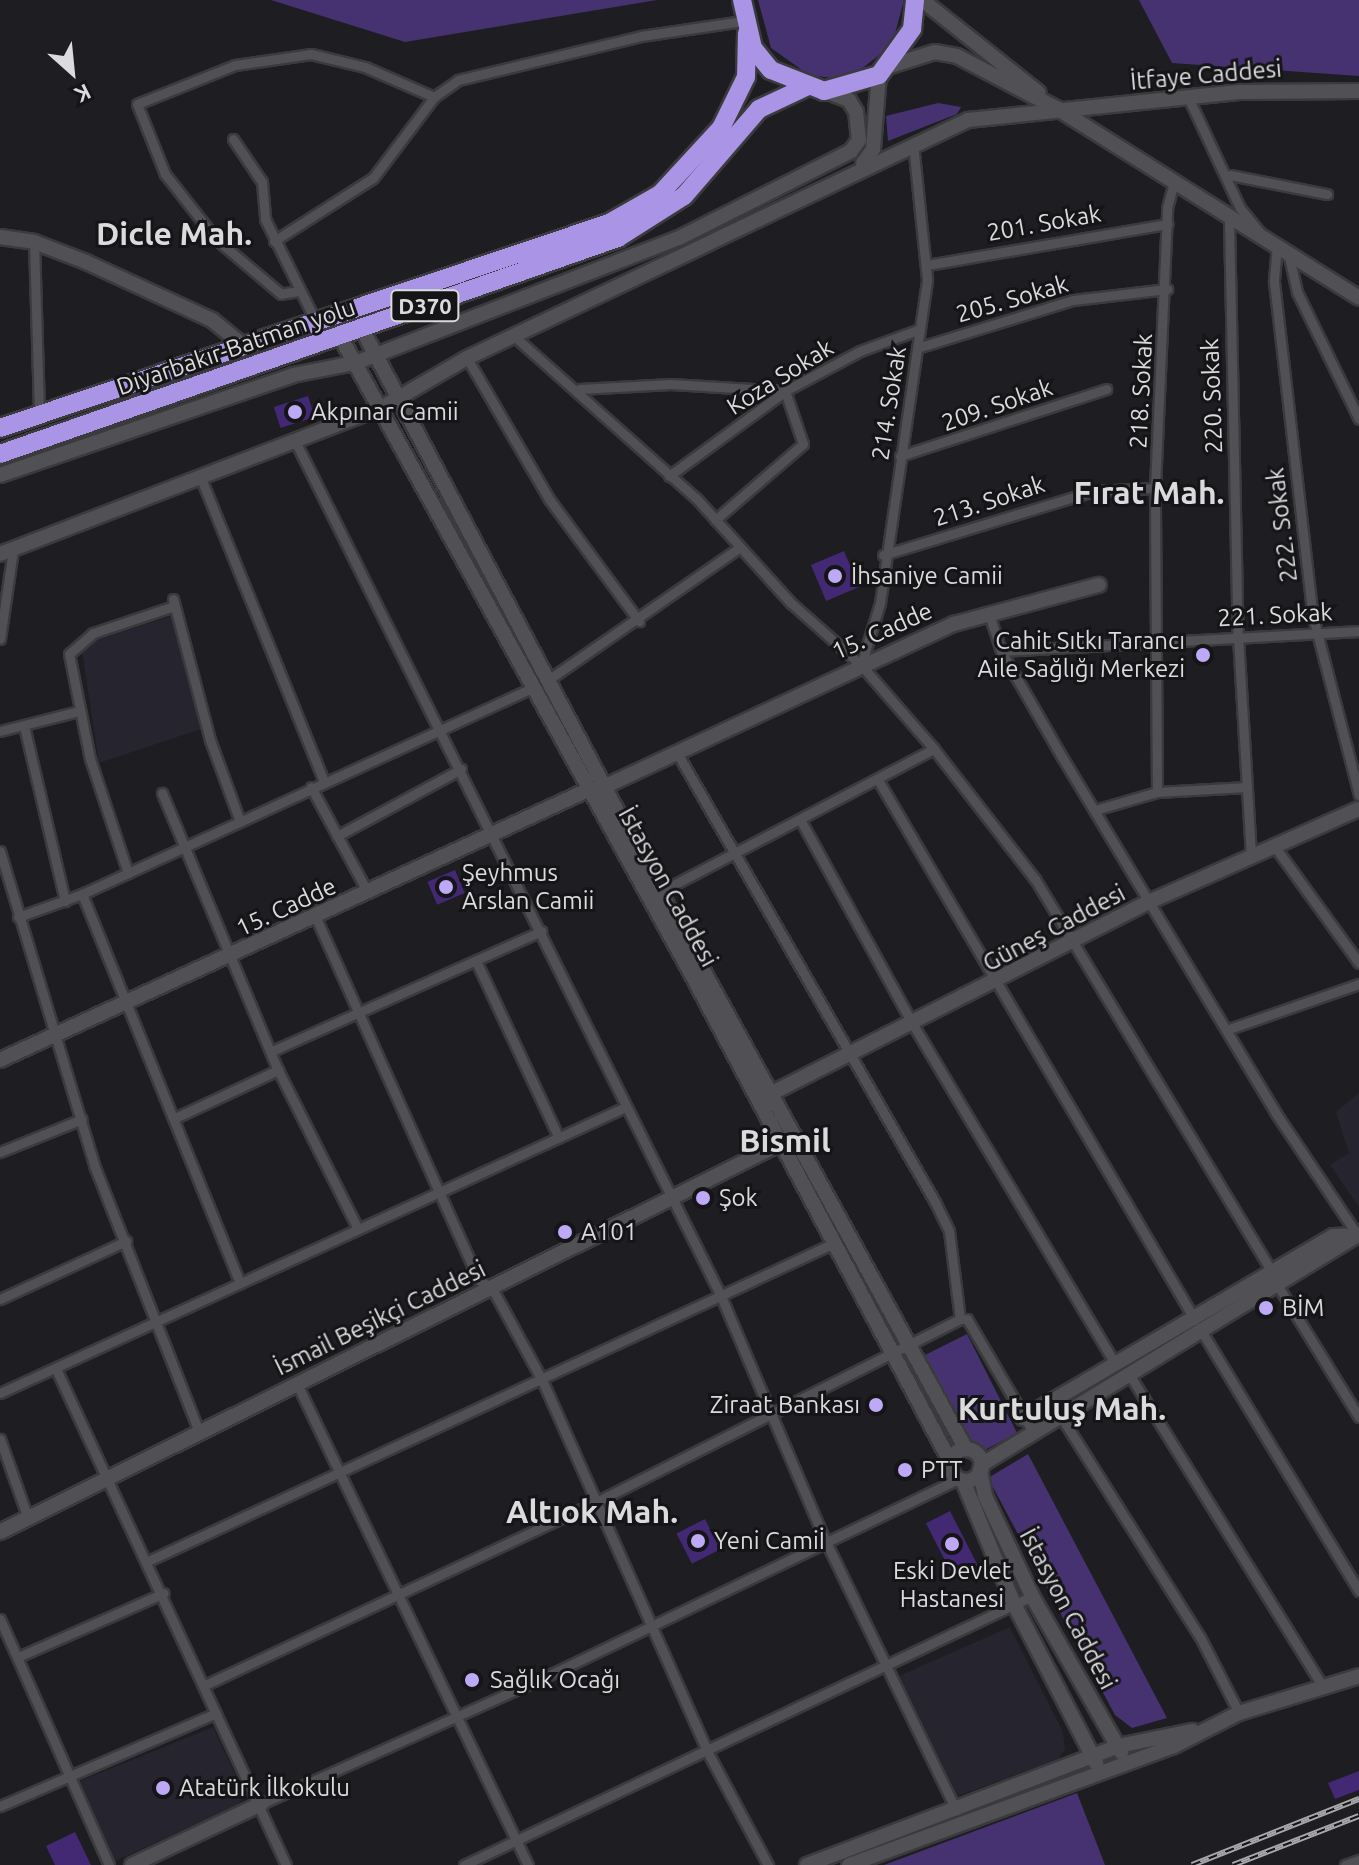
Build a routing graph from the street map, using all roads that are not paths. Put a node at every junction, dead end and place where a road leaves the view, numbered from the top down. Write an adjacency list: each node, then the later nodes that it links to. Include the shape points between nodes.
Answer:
1 (742, 0): 4 (highway, Diyarbakır-Batman yolu)
2 (915, 0): 5 (highway, via 912,29)
3 (922, 0): 11 (street)
4 (745, 27): 6 (highway, via 771,70); 9 (street, via 641,36 473,76); 29 (highway, Diyarbakır-Batman yolu / D370, via 746,77 737,101 700,157 660,194 609,223)
5 (883, 71): 7 (highway); 11 (street, via 935,52 957,56); 14 (street, via 873,149)
6 (806, 87): 7 (highway); 30 (highway, Diyarbakır-Batman yolu / D370, via 759,109 714,168 651,221)
7 (824, 91): 36 (street, via 849,100 858,126 859,140 838,160 625,261)
8 (1359, 91): 10 (street, İtfaye Caddesi)
9 (434, 97): 22 (street, via 373,178); 27 (street, via 365,67 311,54 269,56 214,71 137,104 165,174 216,239 281,294)
10 (1188, 97): 11 (street, İtfaye Caddesi); 15 (street)
11 (1058, 109): 13 (street, İtfaye Caddesi, via 968,120); 16 (street)
12 (233, 139): 22 (street, via 262,182 265,219)
13 (913, 144): 14 (street, İtfaye Caddesi); 25 (street, 214. Sokak)
14 (860, 166): 32 (street, İtfaye Caddesi)
15 (1230, 175): 17 (street); 21 (street, via 1240,208)
16 (1173, 185): 18 (street); 19 (street, 218. Sokak)
17 (1327, 194)
18 (1229, 221): 21 (street); 63 (street, 220. Sokak)
19 (1168, 224): 25 (street, 201. Sokak); 26 (street, 218. Sokak)
20 (0, 237): 23 (street)
21 (1262, 238): 24 (street)
22 (274, 241): 27 (street)
23 (34, 242): 34 (street, via 212,320); 44 (street)
24 (1283, 248): 28 (street); 45 (street, via 1297,292); 62 (street, 222. Sokak, via 1274,282)
25 (927, 265): 31 (street, 214. Sokak)
26 (1167, 289): 35 (street, 205. Sokak, via 1073,300); 53 (street, 218. Sokak)
27 (299, 291): 29 (street)
28 (1359, 298)
29 (316, 322): 34 (highway, Diyarbakır-Batman yolu / D370)
30 (362, 329): 33 (highway, Diyarbakır-Batman yolu / D370); 36 (street, İstasyon Caddesi)
31 (920, 329): 35 (street, 214. Sokak); 41 (street, Koza Sokak, via 860,351)
32 (515, 337): 37 (street, İtfaye Caddesi); 39 (street)
33 (341, 338): 38 (street, İstasyon Caddesi); 48 (highway, Diyarbakır-Batman yolu / D370)
34 (243, 345): 44 (highway, Diyarbakır-Batman yolu / D370)
35 (917, 348): 49 (street, 214. Sokak)
36 (376, 354): 38 (street); 42 (street, İstasyon Caddesi)
37 (467, 358): 42 (street, İtfaye Caddesi); 60 (street, via 549,499)
38 (355, 363): 43 (street, İstasyon Caddesi); 50 (street, via 293,375)
39 (579, 389): 41 (street, via 671,384); 51 (street)
40 (1106, 389): 49 (street, 209. Sokak)
41 (785, 391): 51 (street, Koza Sokak); 54 (street, via 803,444)
42 (398, 398): 43 (street, İtfaye Caddesi); 68 (street, İstasyon Caddesi)
43 (381, 408): 47 (street, İtfaye Caddesi); 69 (street, İstasyon Caddesi)
44 (39, 416): 46 (highway, Diyarbakır-Batman yolu / D370)
45 (1359, 419)
46 (0, 428)
47 (296, 443): 52 (street, İtfaye Caddesi); 73 (street)
48 (0, 454)
49 (900, 456): 57 (street, 214. Sokak)
50 (0, 475)
51 (669, 476): 54 (street)
52 (202, 481): 56 (street, İtfaye Caddesi); 78 (street)
53 (1155, 488): 57 (street, 213. Sokak, via 1094,491); 65 (street, 218. Sokak)
54 (715, 520): 55 (street)
55 (739, 548): 60 (street); 67 (street)
56 (6, 552): 64 (street)
57 (883, 555): 67 (street, 214. Sokak, via 880,603)
58 (1099, 585): 59 (street, 15. Cadde)
59 (989, 614): 66 (street); 67 (street, 15. Cadde)
60 (639, 621): 68 (street)
61 (1359, 631): 62 (street, 221. Sokak)
62 (1316, 634): 63 (street, 221. Sokak); 85 (street, 222. Sokak)
63 (1238, 637): 65 (street, 221. Sokak); 81 (street, 220. Sokak)
64 (0, 639)
65 (1155, 642): 66 (street, 221. Sokak); 83 (street, 218. Sokak)
66 (1001, 651): 87 (street)
67 (861, 665): 74 (street); 75 (street, 15. Cadde)
68 (551, 678): 79 (street, İstasyon Caddesi)
69 (534, 687): 73 (street); 82 (street, İstasyon Caddesi)
70 (79, 711): 71 (street); 88 (street, via 69,654 75,645 173,602); 97 (street)
71 (24, 726): 72 (street); 101 (street, via 44,830)
72 (0, 731)
73 (439, 731): 76 (street); 78 (street)
74 (934, 749): 77 (street); 106 (street, via 1035,879)
75 (676, 751): 79 (street, 15. Cadde); 95 (street)
76 (461, 769): 90 (street); 91 (street)
77 (878, 780): 89 (street); 110 (street)
78 (324, 781): 80 (street)
79 (606, 786): 98 (street, İstasyon Caddesi)
80 (311, 787): 88 (street); 91 (street)
81 (1247, 787): 83 (street); 96 (street, 220. Sokak)
82 (590, 789): 90 (street, 15. Cadde); 126 (street, İstasyon Caddesi)
83 (1157, 792): 87 (street)
84 (162, 793): 92 (street)
85 (1359, 795)
86 (1359, 809): 93 (street, Güneş Caddesi)
87 (1095, 810): 102 (street)
88 (239, 819): 92 (street)
89 (801, 821): 95 (street); 114 (street)
90 (494, 834): 99 (street, 15. Cadde); 105 (street)
91 (337, 836): 99 (street)
92 (185, 846): 97 (street); 107 (street)
93 (1275, 847): 96 (street, Güneş Caddesi); 109 (street)
94 (0, 851): 103 (street)
95 (733, 855): 98 (street); 118 (street)
96 (1251, 856): 102 (street, Güneş Caddesi)
97 (128, 873): 100 (street)
98 (660, 892): 121 (street, İstasyon Caddesi)
99 (368, 893): 104 (street, 15. Cadde)
100 (82, 894): 101 (street); 112 (street)
101 (65, 901): 103 (street)
102 (1151, 901): 106 (street, Güneş Caddesi); 115 (street)
103 (18, 917): 116 (street)
104 (316, 918): 107 (street, 15. Cadde); 113 (street)
105 (542, 931): 108 (street); 122 (street)
106 (1073, 944): 110 (street, Güneş Caddesi); 134 (street)
107 (231, 957): 112 (street, 15. Cadde); 117 (street)
108 (476, 961): 113 (street); 125 (street)
109 (1359, 963)
110 (995, 983): 114 (street, Güneş Caddesi); 141 (street)
111 (1359, 984): 115 (street)
112 (127, 1005): 116 (street, 15. Cadde); 123 (street)
113 (357, 1015): 117 (street); 128 (street)
114 (912, 1023): 118 (street, Güneş Caddesi); 144 (street)
115 (1229, 1029): 131 (street)
116 (54, 1035): 119 (street, 15. Cadde); 124 (street)
117 (272, 1051): 120 (street)
118 (850, 1056): 121 (street, Güneş Caddesi); 139 (street, via 949,1231)
119 (0, 1060)
120 (278, 1070): 123 (street); 130 (street)
121 (772, 1093): 142 (street, İstasyon Caddesi)
122 (623, 1108): 125 (street); 129 (street)
123 (175, 1118): 135 (street)
124 (82, 1119): 127 (street); 132 (street)
125 (559, 1138): 128 (street)
126 (780, 1144): 129 (street, İsmail Beşikçi Caddesi); 133 (street, İstasyon Caddesi)
127 (0, 1152)
128 (440, 1192): 130 (street); 136 (street, via 479,1280)
129 (671, 1198): 136 (street, İsmail Beşikçi Caddesi); 137 (street)
130 (358, 1229): 135 (street)
131 (1359, 1236): 134 (street)
132 (126, 1241): 138 (street); 140 (street)
133 (832, 1244): 137 (street); 143 (street, İstasyon Caddesi)
134 (1275, 1280): 141 (street); 152 (street)
135 (240, 1283): 140 (street)
136 (492, 1288): 147 (street); 148 (street, İsmail Beşikçi Caddesi)
137 (720, 1294): 147 (street); 150 (street)
138 (0, 1299)
139 (960, 1319): 142 (street); 153 (street, via 967,1319)
140 (155, 1325): 145 (street); 154 (street)
141 (1198, 1326): 144 (street); 146 (street); 168 (street)
142 (909, 1346): 143 (street); 157 (street, İstasyon Caddesi)
143 (891, 1356): 150 (street); 158 (street, İstasyon Caddesi)
144 (1116, 1365): 153 (street)
145 (56, 1369): 149 (street); 161 (street)
146 (1129, 1374): 151 (street); 179 (street)
147 (542, 1380): 160 (street); 163 (street)
148 (297, 1384): 154 (street, İsmail Beşikçi Caddesi); 160 (street)
149 (0, 1393)
150 (773, 1413): 163 (street); 166 (street)
151 (1060, 1415): 155 (street); 181 (street, via 1200,1637)
152 (1359, 1417)
153 (1023, 1418): 155 (street)
154 (199, 1431): 161 (street, İsmail Beşikçi Caddesi)
155 (1033, 1432): 159 (street)
156 (0, 1439): 164 (street)
157 (966, 1449): 158 (street); 159 (street, İstasyon Caddesi)
158 (950, 1461): 162 (street, İstasyon Caddesi)
159 (981, 1468): 162 (street); 171 (street, İstasyon Caddesi, via 985,1496)
160 (339, 1475): 167 (street); 170 (street)
161 (106, 1479): 164 (street, İsmail Beşikçi Caddesi); 167 (street)
162 (961, 1480): 166 (street); 172 (street, İstasyon Caddesi)
163 (596, 1502): 170 (street); 174 (street)
164 (28, 1518): 165 (street, İsmail Beşikçi Caddesi)
165 (0, 1532)
166 (826, 1542): 174 (street); 176 (street)
167 (148, 1561): 169 (street)
168 (1359, 1591)
169 (164, 1593): 175 (street); 178 (street)
170 (398, 1596): 178 (street); 182 (street)
171 (1032, 1596): 172 (street); 184 (street, İstasyon Caddesi)
172 (1014, 1604): 176 (street); 186 (street, İstasyon Caddesi)
173 (0, 1619): 175 (street)
174 (652, 1623): 182 (street); 185 (street)
175 (18, 1657): 189 (street)
176 (887, 1669): 185 (street); 192 (street)
177 (1359, 1676): 179 (street)
178 (205, 1685): 180 (street)
179 (1326, 1691): 181 (street)
180 (216, 1713): 189 (street); 190 (street)
181 (1239, 1713): 183 (street)
182 (454, 1718): 190 (street); 193 (street)
183 (1196, 1730): 184 (street); 187 (street)
184 (1118, 1746): 186 (street); 187 (street, İstasyon Caddesi)
185 (706, 1749): 193 (street); 200 (street)
186 (1092, 1756): 188 (street, İstasyon Caddesi); 192 (street)
187 (1128, 1763): 188 (street)
188 (1101, 1774): 202 (street)
189 (71, 1777): 191 (street); 195 (street)
190 (261, 1804): 196 (street); 197 (street)
191 (0, 1806)
192 (956, 1810): 201 (street)
193 (518, 1840): 198 (street); 199 (street)
194 (1359, 1860): 203 (street)
195 (109, 1865)
196 (132, 1865)
197 (286, 1865)
198 (464, 1865)
199 (528, 1865)
200 (768, 1865)
201 (807, 1865)
202 (849, 1865)
203 (1345, 1865)

